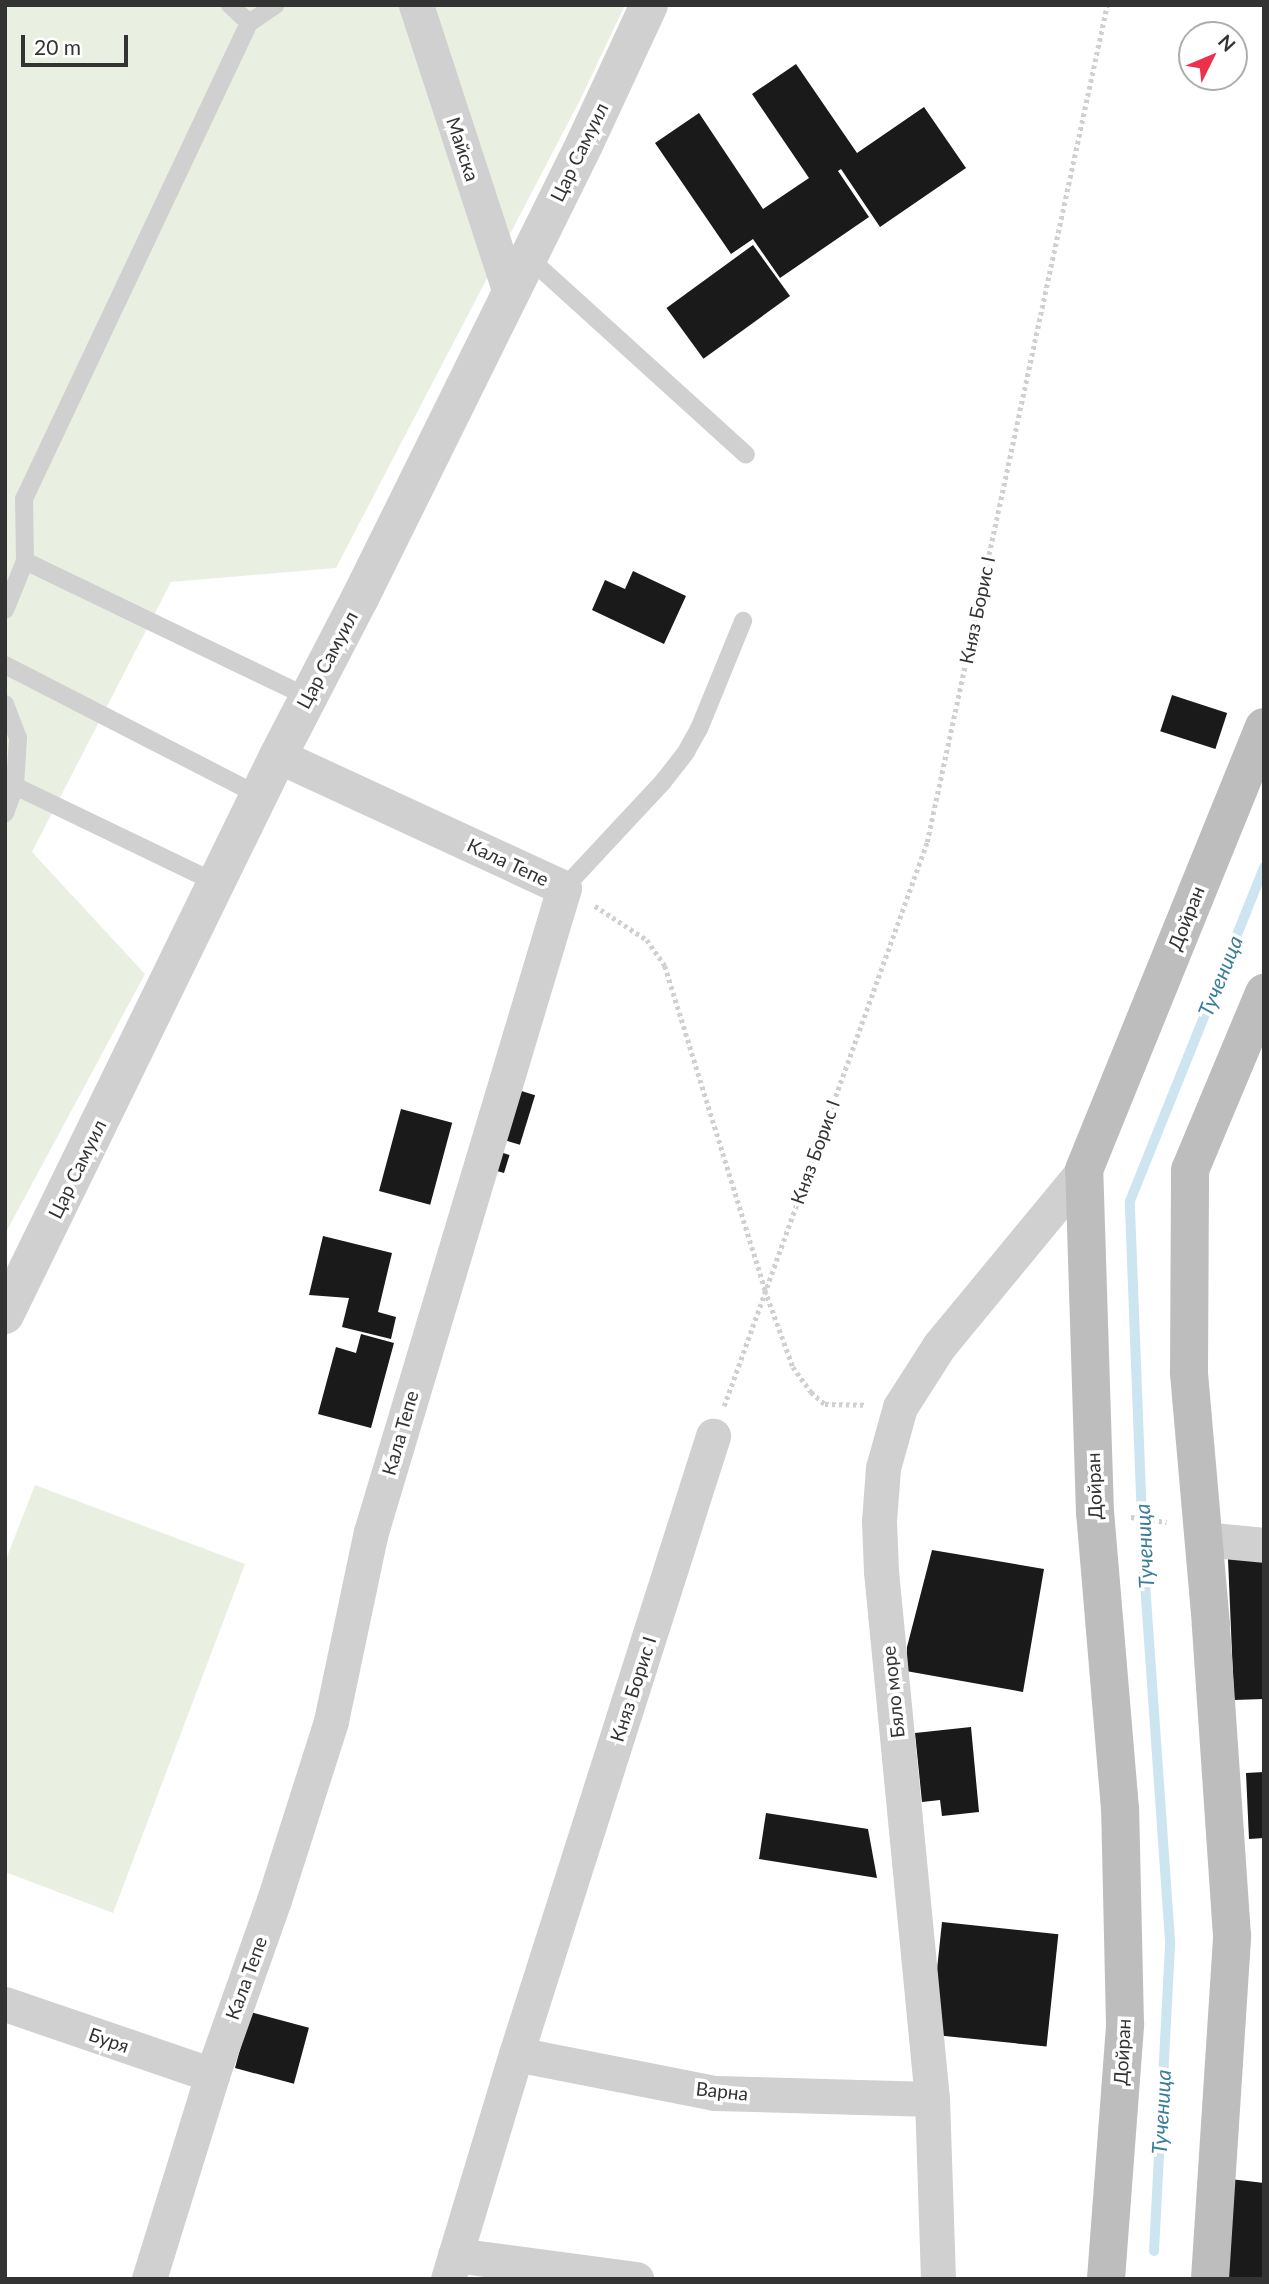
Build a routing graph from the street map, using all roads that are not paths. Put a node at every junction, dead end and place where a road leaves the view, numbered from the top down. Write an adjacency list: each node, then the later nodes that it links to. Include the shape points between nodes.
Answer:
1 (230, 5): 5 (lane)
2 (276, 5): 5 (lane)
3 (416, 5): 7 (street, Майска)
4 (649, 5): 6 (street, Цар Самуил)
5 (249, 23): 9 (lane, via 24,499)
6 (528, 257): 7 (street, Цар Самуил); 8 (lane)
7 (510, 293): 13 (street, Цар Самуил)
8 (746, 455)
9 (25, 561): 10 (lane); 13 (lane)
10 (5, 610)
11 (743, 621): 21 (lane, via 686,752)
12 (5, 665): 18 (lane)
13 (307, 697): 16 (street, Цар Самуил)
14 (5, 704): 17 (lane, via 18,738)
15 (1264, 727): 23 (main road, Дойран)
16 (278, 756): 18 (street, Цар Самуил); 21 (street, Кала Тепе)
17 (15, 786): 19 (lane); 20 (lane)
18 (261, 796): 20 (street, Цар Самуил)
19 (5, 813)
20 (217, 883): 24 (street, Цар Самуил)
21 (564, 888): 30 (street, Кала Тепе, via 371,1532 331,1721)
22 (1264, 993): 26 (main road, via 1190,1170)
23 (1084, 1170): 31 (street, Бяло море, via 939,1346 900,1407 883,1468 881,1571); 36 (main road, Дойран, via 1095,1513 1120,1809 1125,2024)
24 (5, 1315)
25 (713, 1436): 29 (street, Княз Борис I)
26 (1189, 1531): 27 (street); 37 (main road, via 1232,1936)
27 (1264, 1545)
28 (5, 2004): 30 (street, Буря)
29 (516, 2054): 31 (street, Варна, via 716,2094); 32 (street, Княз Борис I)
30 (212, 2075): 33 (street, Кала Тепе)
31 (932, 2099): 35 (street, Бяло море)
32 (452, 2267): 34 (street)
33 (149, 2279)
34 (636, 2279)
35 (938, 2279)
36 (1106, 2279)
37 (1210, 2279)

